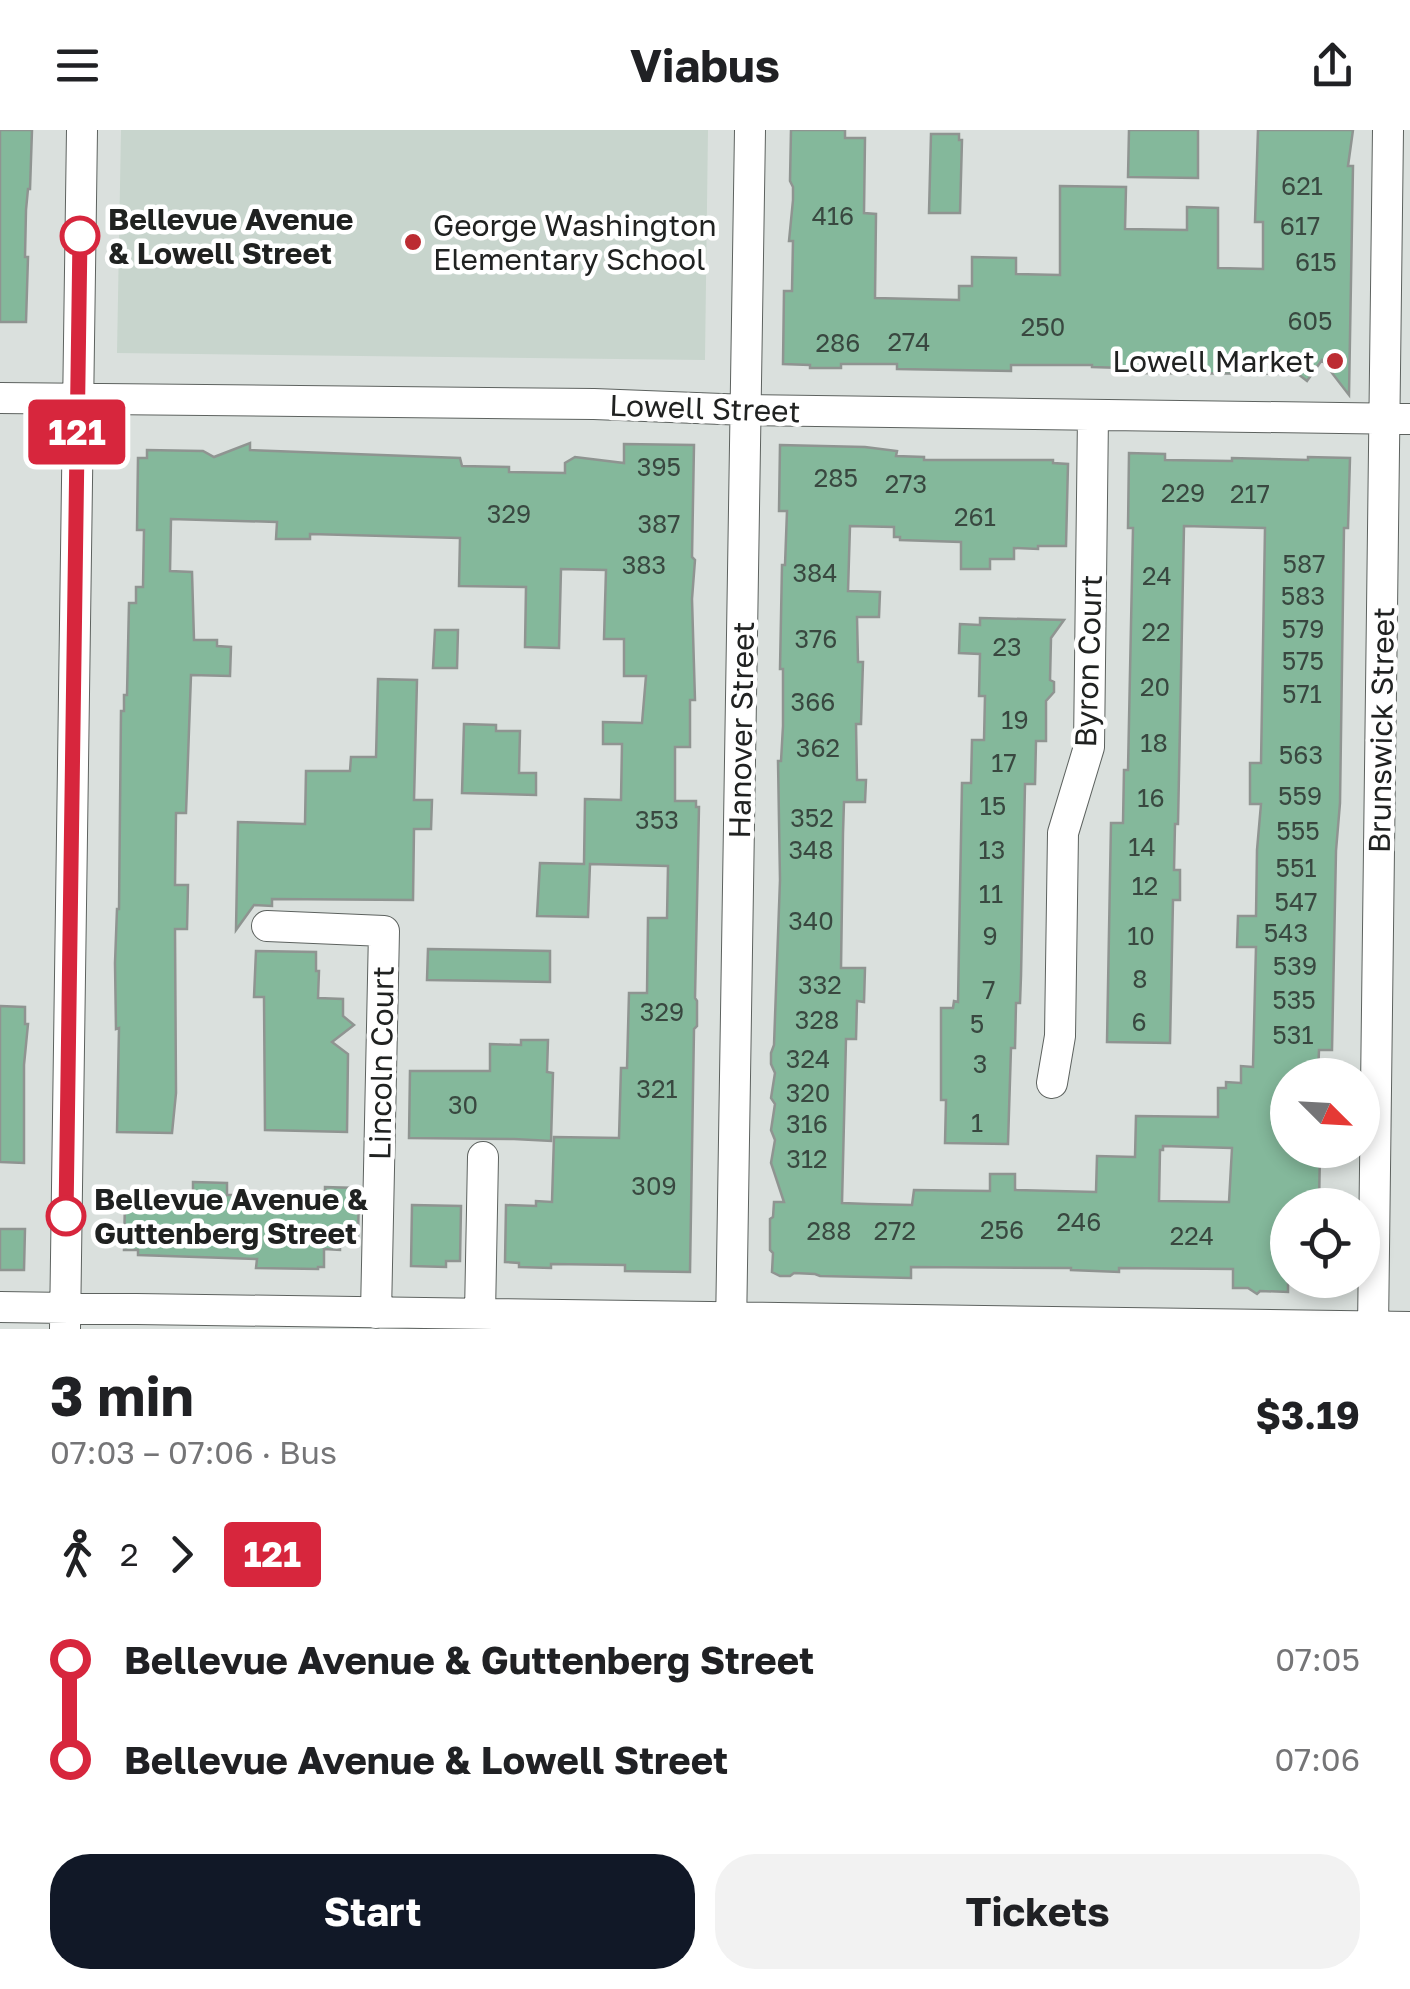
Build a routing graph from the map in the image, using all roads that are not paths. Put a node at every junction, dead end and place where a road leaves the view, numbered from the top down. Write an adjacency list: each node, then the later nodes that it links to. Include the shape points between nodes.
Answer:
1 (82, 130): 5 (street)
2 (750, 130): 6 (street, Hanover Street)
3 (1388, 130): 8 (street, Brunswick Street)
4 (0, 398): 5 (street, Lowell Street)
5 (78, 399): 6 (street, Lowell Street); 15 (street)
6 (746, 410): 7 (street, Lowell Street); 16 (street, Hanover Street)
7 (1094, 415): 8 (street, Lowell Street); 10 (street, Byron Court, via 1088,747 1063,833 1060,1036)
8 (1397, 419): 19 (street, Brunswick Street)
9 (267, 926): 13 (street, Lincoln Court, via 384,931)
10 (1052, 1083)
11 (483, 1157): 14 (street)
12 (0, 1306): 15 (street)
13 (376, 1313): 14 (street); 15 (street)
14 (480, 1314): 16 (street)
15 (65, 1318)
16 (731, 1322): 17 (street)
17 (1047, 1326): 19 (street)
18 (1410, 1327): 19 (street)
19 (1373, 1328)

